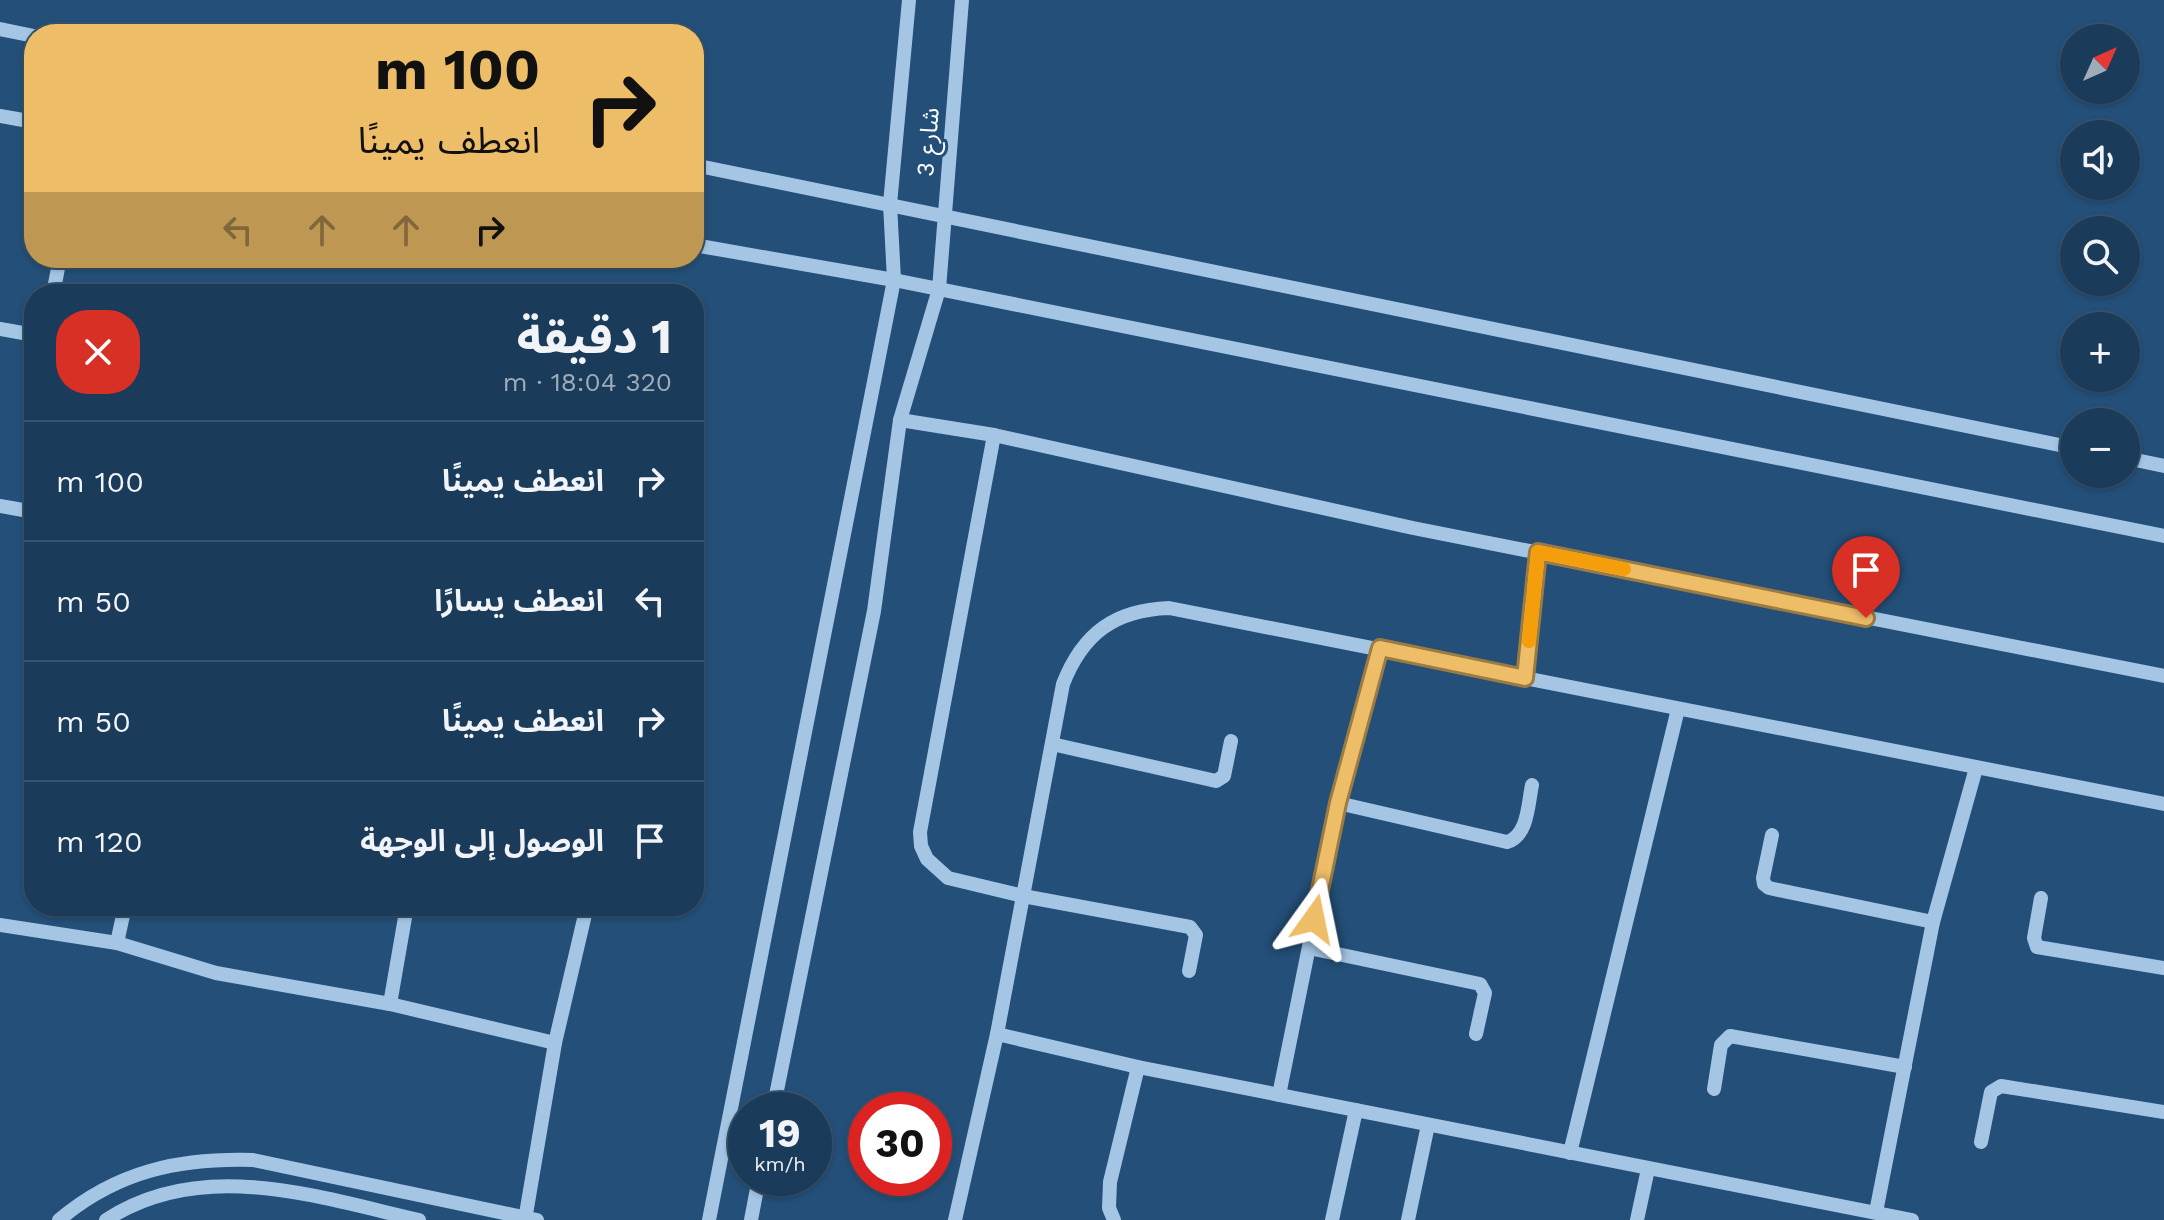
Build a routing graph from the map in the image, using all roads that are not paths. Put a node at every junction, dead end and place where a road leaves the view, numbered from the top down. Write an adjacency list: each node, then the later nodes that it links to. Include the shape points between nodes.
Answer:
1 (909, 0): 8 (street, شارع 3)
2 (962, 0): 9 (street, شارع 3)
3 (0, 29): 4 (street)
4 (24, 34)
5 (0, 116): 6 (street)
6 (24, 120)
7 (704, 167): 8 (street)
8 (890, 204): 9 (street); 11 (street, شارع 3)
9 (943, 214): 12 (street, شارع 3); 17 (street)
10 (704, 247): 11 (street)
11 (894, 280): 12 (street); 67 (street, شارع 3)
12 (939, 289): 15 (street, شارع 3); 22 (street)
13 (0, 329): 14 (street)
14 (24, 333)
15 (900, 420): 16 (street); 53 (street, شارع 3, via 874,611)
16 (994, 435): 23 (street); 35 (street, via 920,832 927,859 948,878)
17 (2060, 445)
18 (2140, 461): 19 (street)
19 (2164, 466)
20 (0, 506): 21 (street)
21 (24, 510)
22 (2164, 536)
23 (1538, 552): 25 (street); 26 (street)
24 (1380, 648): 26 (street); 29 (street, via 1169,608 1130,613 1111,621 1081,648 1063,684); 32 (street)
25 (2164, 676)
26 (1525, 678): 27 (street)
27 (1678, 709): 30 (street); 59 (street)
28 (1231, 741): 29 (street, via 1224,776 1216,781)
29 (1052, 744): 35 (street)
30 (1976, 768): 33 (street); 40 (street)
31 (1532, 785): 32 (street, via 1522,830 1507,842)
32 (1338, 803): 43 (street)
33 (2164, 804)
34 (1772, 835): 40 (street, via 1763,878 1769,888)
35 (1023, 896): 45 (street, via 1190,927 1196,935); 47 (street)
36 (2041, 898): 44 (street, via 2037,947)
37 (123, 916): 42 (street)
38 (405, 916): 46 (street)
39 (585, 916): 49 (street)
40 (1933, 922): 51 (street)
41 (0, 925): 42 (street)
42 (117, 943): 46 (street, via 216,973)
43 (1309, 948): 48 (street, via 1480,984 1485,993); 54 (street)
44 (2164, 968)
45 (1189, 971)
46 (390, 1004): 49 (street)
47 (997, 1034): 50 (street); 69 (street)
48 (1476, 1034)
49 (555, 1043): 63 (street)
50 (1138, 1067): 54 (street); 70 (street, via 1110,1182)
51 (1905, 1067): 52 (street, via 1730,1036 1721,1045); 62 (street)
52 (1714, 1089)
53 (777, 1092)
54 (1279, 1095): 55 (street)
55 (1356, 1110): 57 (street); 71 (street)
56 (2164, 1112): 58 (street, via 2001,1086 1991,1092)
57 (1428, 1125): 59 (street); 72 (street)
58 (1981, 1142)
59 (1570, 1153): 60 (street)
60 (1648, 1169): 62 (street); 73 (street)
61 (756, 1196): 68 (street)
62 (1876, 1212): 74 (street)
63 (529, 1219): 64 (street, via 253,1160 212,1159 132,1176 94,1194)
64 (59, 1220)
65 (106, 1220): 66 (street, via 156,1196 241,1185)
66 (419, 1220)
67 (709, 1220)
68 (751, 1220)
69 (955, 1220)
70 (1114, 1220)
71 (1332, 1220)
72 (1408, 1220)
73 (1637, 1220)
74 (1912, 1220)

